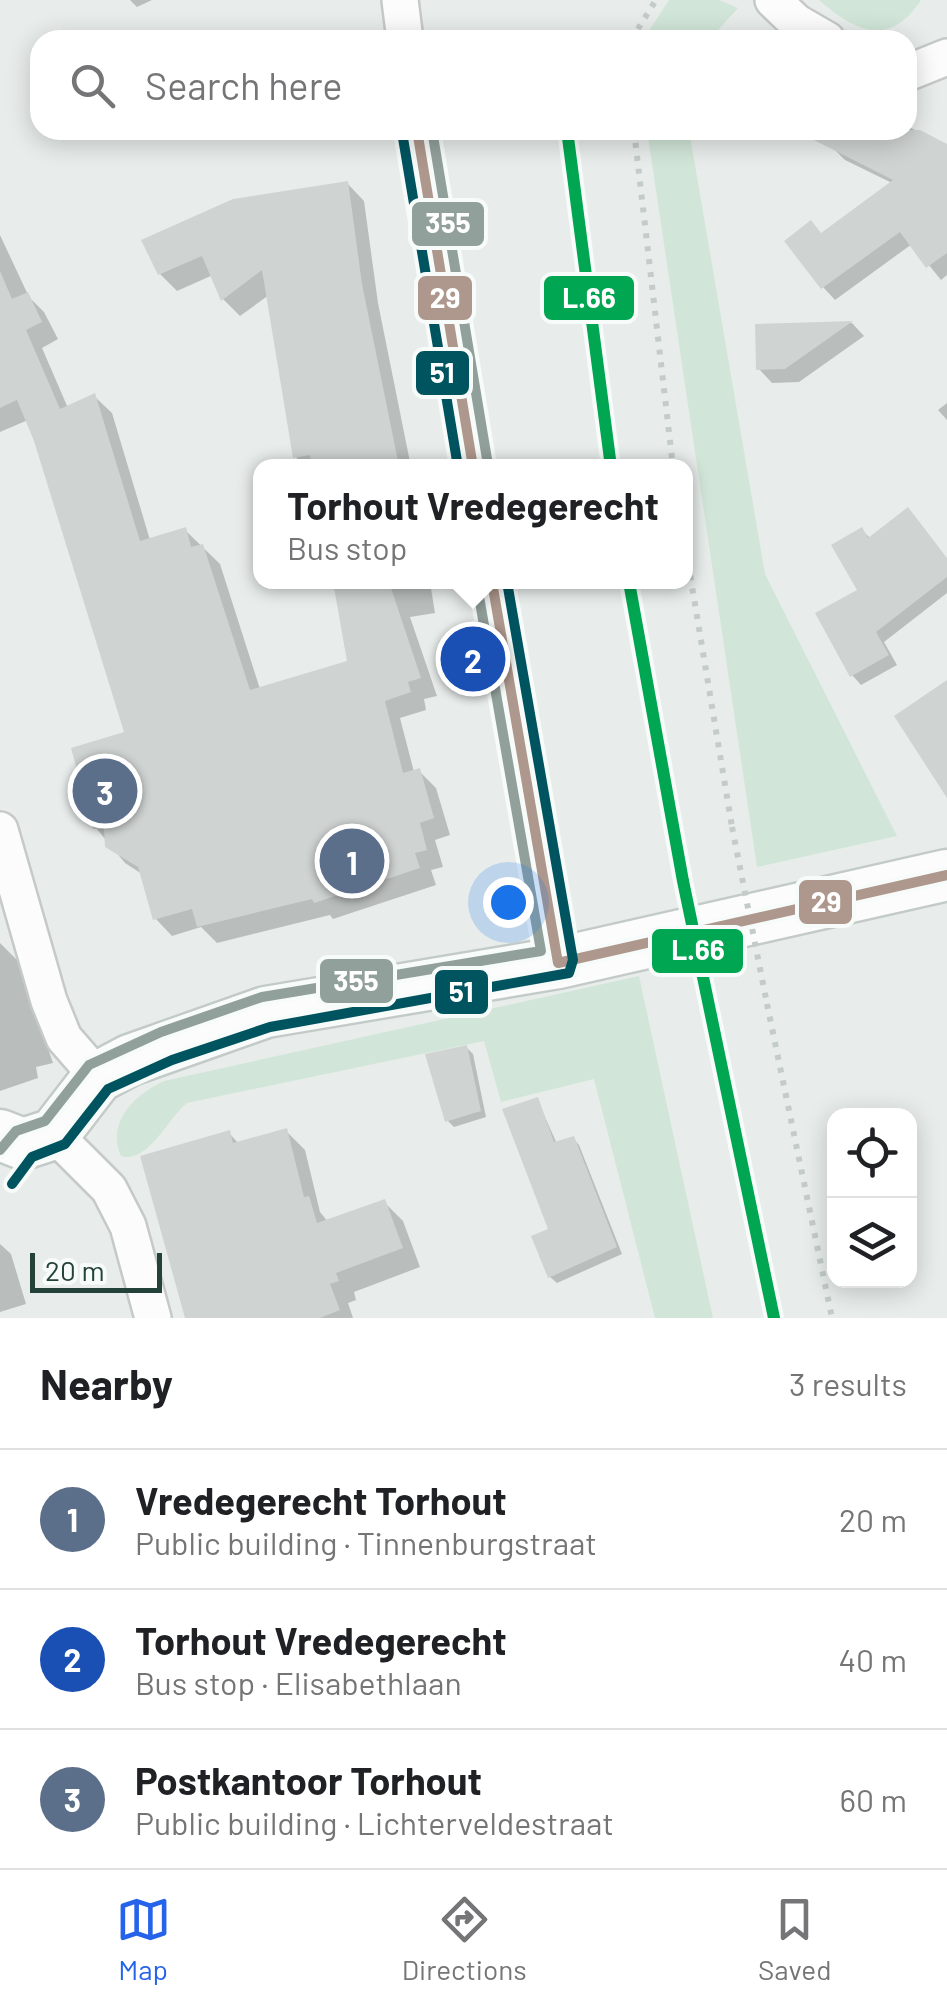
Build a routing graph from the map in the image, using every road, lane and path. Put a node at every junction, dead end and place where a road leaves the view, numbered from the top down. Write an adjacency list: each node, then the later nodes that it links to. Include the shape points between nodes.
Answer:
1 (400, 0): 4 (street)
2 (656, 0): 5 (path)
3 (773, 0): 6 (street)
4 (403, 30)
5 (636, 30)
6 (810, 30)
7 (947, 58): 8 (street)
8 (917, 69)
9 (419, 140): 11 (street)
10 (635, 140): 12 (path)
11 (472, 459)
12 (673, 459)
13 (493, 589): 17 (street)
14 (692, 589): 21 (path, bridge, via 732,828)
15 (0, 830): 18 (street, via 49,1002 64,1038)
16 (947, 874): 17 (street)
17 (558, 963): 18 (street, via 266,1012)
18 (98, 1077): 19 (street)
19 (19, 1147): 20 (street, via 109,1189 128,1226)
20 (153, 1318)
21 (832, 1318)

